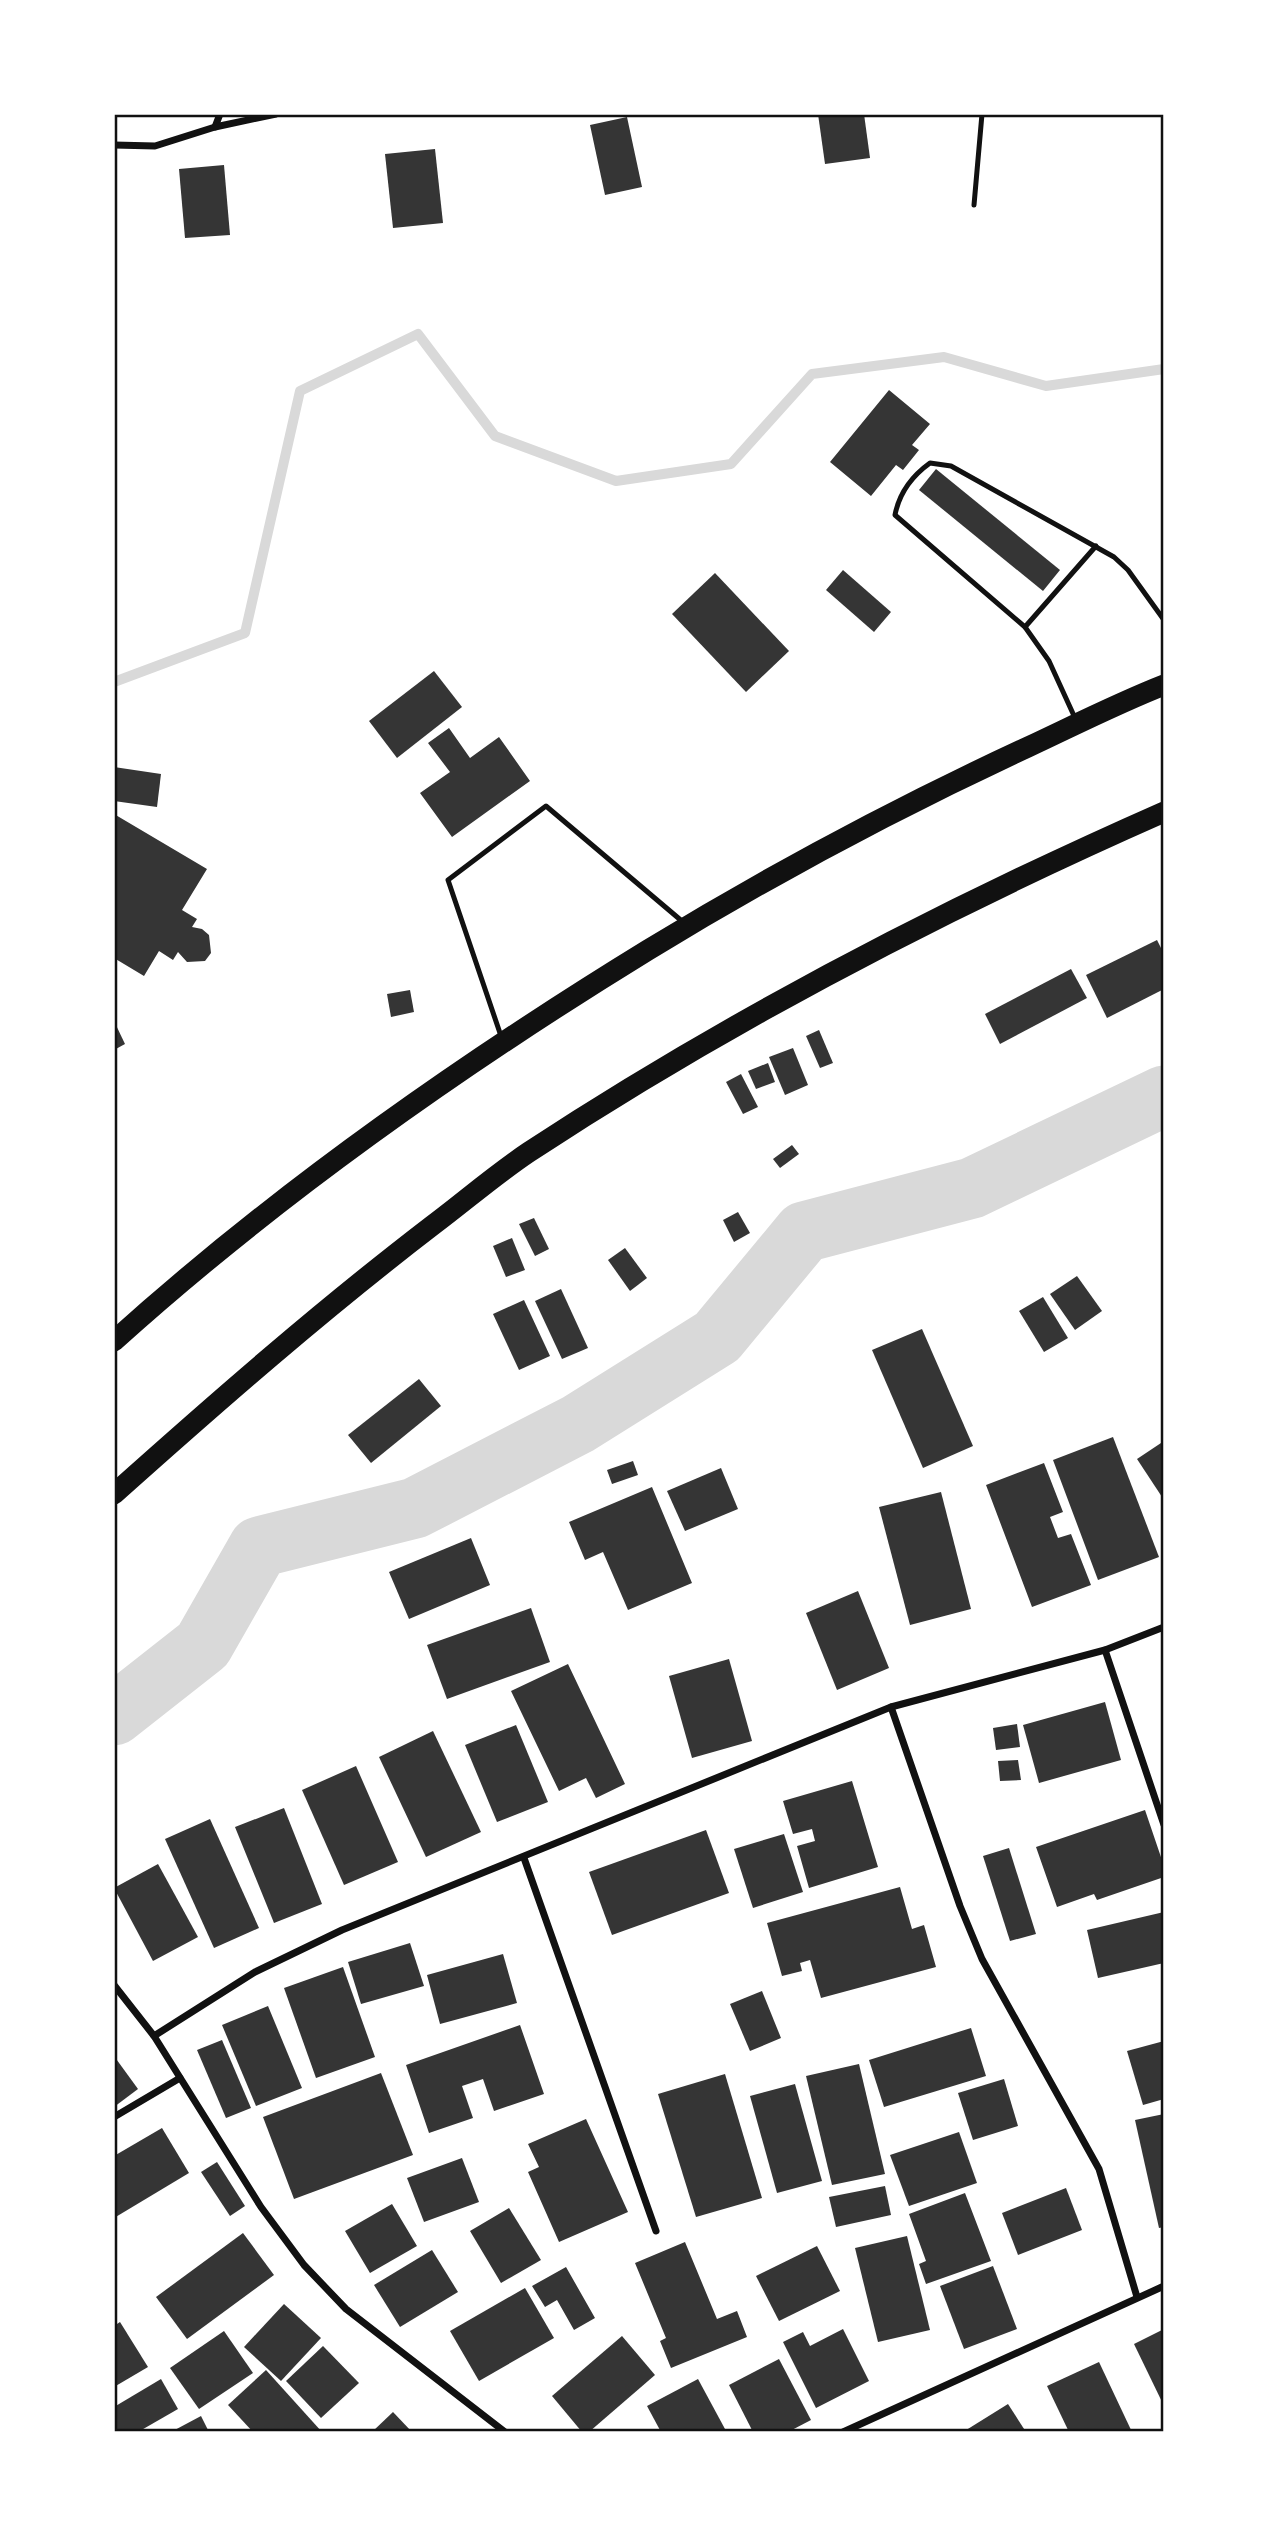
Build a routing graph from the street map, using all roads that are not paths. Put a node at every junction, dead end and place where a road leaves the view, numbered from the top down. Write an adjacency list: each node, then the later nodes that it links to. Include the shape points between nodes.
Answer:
1 (219, 114): 5 (street)
2 (264, 114): 3 (street); 5 (street)
3 (276, 114)
4 (982, 114): 7 (lane)
5 (215, 127): 6 (street, via 155,146)
6 (114, 145)
7 (974, 205)
8 (1096, 546): 9 (lane, via 1128,569); 10 (lane); 10 (lane, via 951,466 930,463 919,471 895,515)
9 (1164, 620)
10 (1025, 627): 12 (lane, via 1049,661)
11 (1164, 685): 12 (highway)
12 (1078, 723): 14 (highway, via 904,804)
13 (1164, 812): 17 (highway, via 864,954 527,1153 353,1286)
14 (688, 926): 15 (highway); 15 (lane, via 546,806 449,880)
15 (503, 1042): 16 (highway, via 298,1187)
16 (114, 1341)
17 (114, 1494)
18 (1164, 1627): 19 (street)
19 (1105, 1650): 20 (street); 21 (street)
20 (891, 1707): 22 (street); 29 (street, via 982,1959 1098,2169)
21 (1164, 1825)
22 (524, 1858): 24 (street, via 342,1930 255,1972); 27 (street)
23 (114, 1985): 24 (street)
24 (154, 2036): 25 (street)
25 (180, 2078): 26 (street); 30 (street, via 261,2207 304,2265 346,2309)
26 (114, 2118)
27 (656, 2231)
28 (1164, 2286): 29 (street)
29 (1137, 2297): 31 (street)
30 (505, 2432)
31 (843, 2432)

